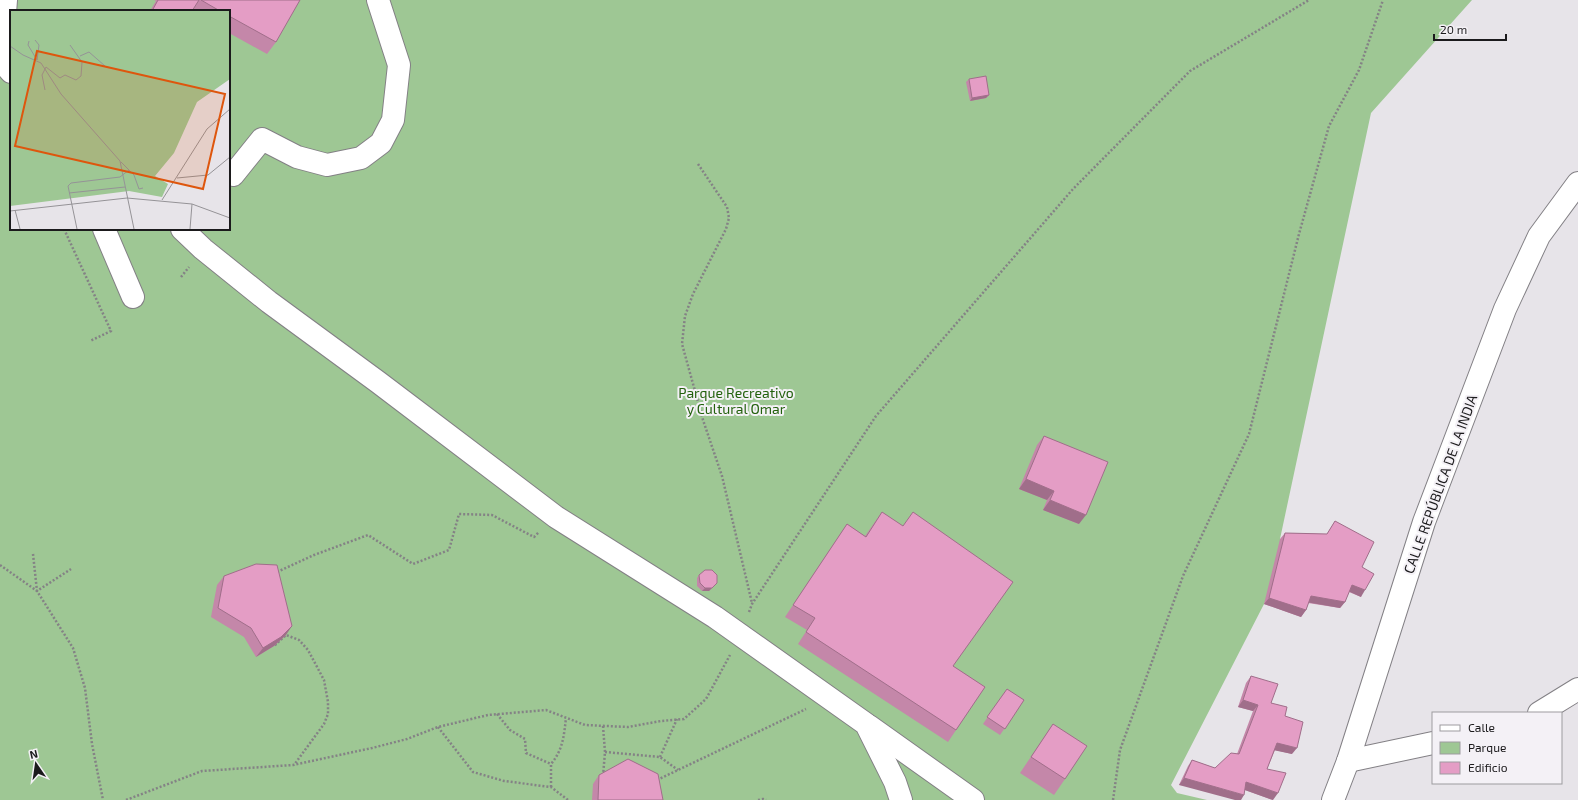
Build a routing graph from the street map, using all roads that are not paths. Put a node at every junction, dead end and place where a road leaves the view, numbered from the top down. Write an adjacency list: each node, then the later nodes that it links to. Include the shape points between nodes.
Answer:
1 (6, 0): 4 (street)
2 (378, 0): 8 (street, via 399,65 393,120 381,142 361,158 327,164 297,158 262,139 233,175)
3 (0, 59): 5 (street)
4 (10, 60)
5 (10, 71)
6 (10, 72): 7 (street)
7 (0, 73)
8 (230, 173)
9 (1578, 183): 17 (street, CALLE REPÚBLICA DE LA INDIA, via 1539,236 1505,309 1424,522)
10 (104, 230): 12 (street)
11 (183, 230): 15 (street, via 269,302 556,517 715,617)
12 (133, 297)
13 (1578, 689): 14 (street)
14 (1541, 712)
15 (866, 724): 18 (street); 19 (street)
16 (1432, 743): 17 (street)
17 (1348, 761): 21 (street, CALLE REPÚBLICA DE LA INDIA)
18 (946, 793): 20 (street)
19 (901, 800)
20 (973, 800)
21 (1333, 800)

